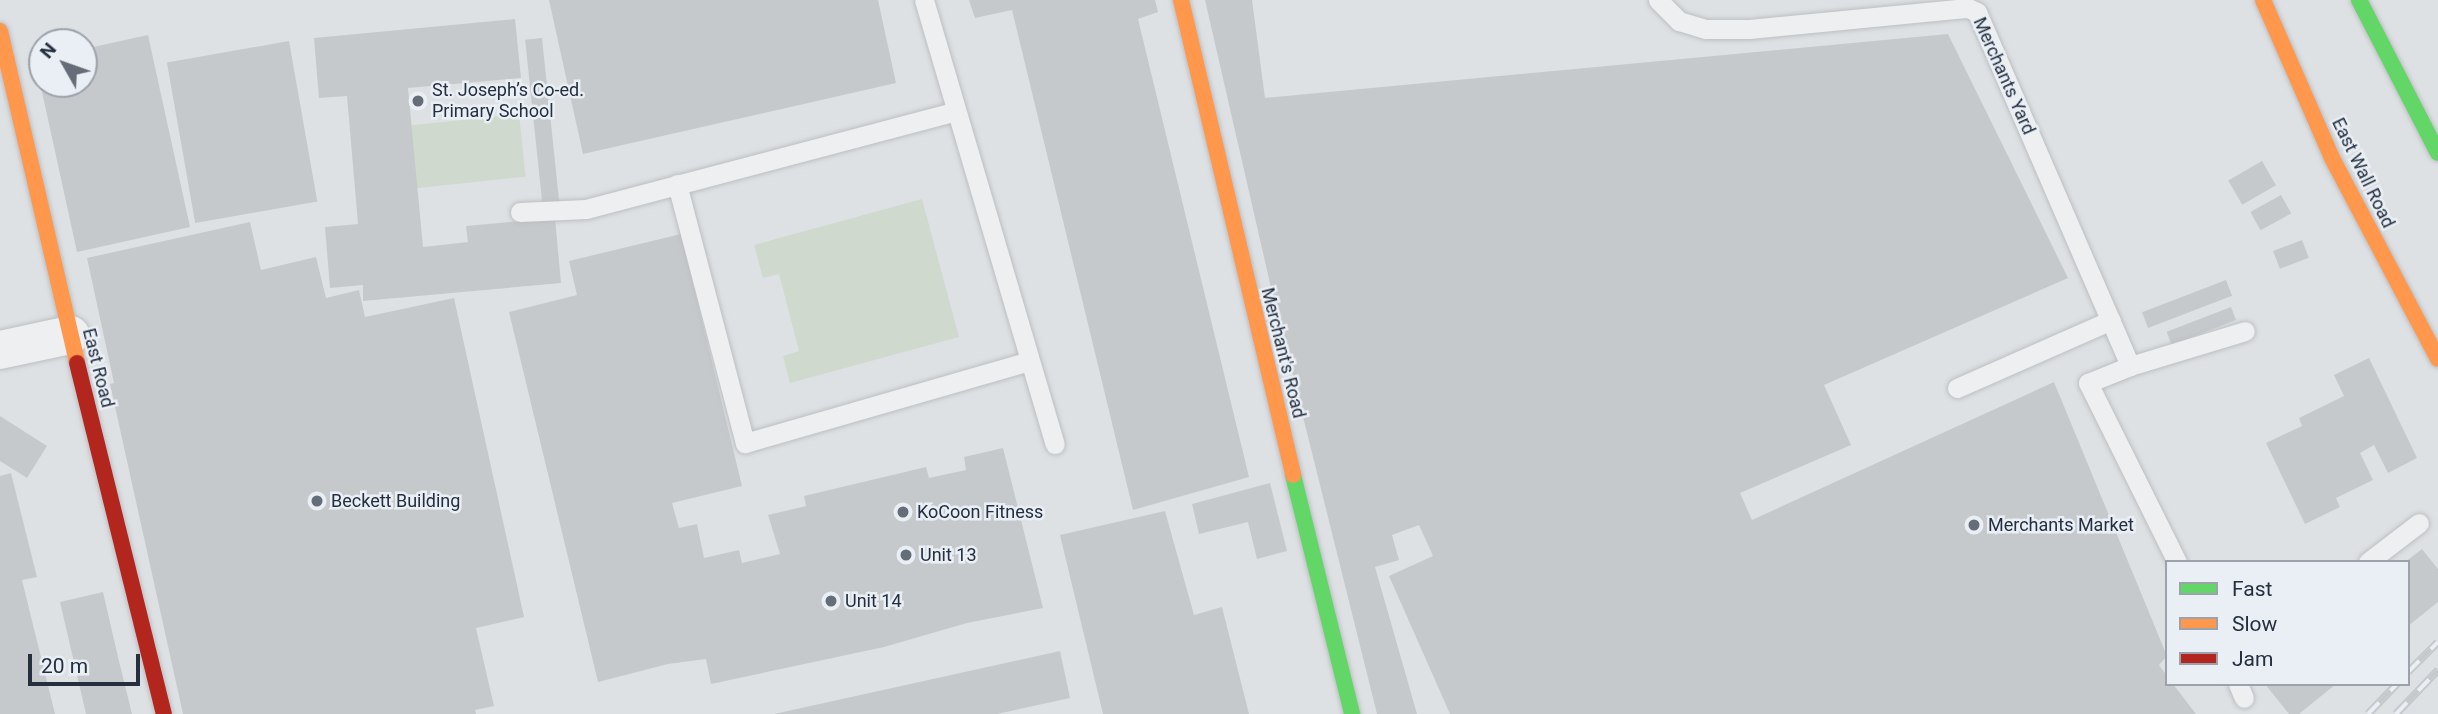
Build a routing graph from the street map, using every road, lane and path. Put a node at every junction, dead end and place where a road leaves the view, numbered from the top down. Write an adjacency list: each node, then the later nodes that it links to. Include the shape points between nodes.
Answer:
1 (924, 0): 7 (lane)
2 (1181, 0): 24 (street, Merchant's Road)
3 (1658, 0): 11 (lane, Merchants Yard, via 1679,20 1706,29 1968,8 1977,12)
4 (2263, 0): 15 (street, East Wall Road, via 2332,159)
5 (2359, 0): 8 (street)
6 (0, 31): 13 (street, East Road)
7 (956, 111): 9 (lane); 16 (lane)
8 (2438, 153)
9 (677, 184): 10 (lane, via 586,209); 16 (lane, via 745,443)
10 (520, 212)
11 (2111, 320): 17 (lane, Merchants Yard); 18 (lane)
12 (2245, 331): 17 (lane)
13 (70, 335): 14 (street); 23 (street, East Road)
14 (0, 350)
15 (2438, 359)
16 (1029, 361): 19 (lane)
17 (2130, 366): 21 (lane, via 2088,383)
18 (1957, 388)
19 (1055, 444)
20 (2418, 523): 22 (lane)
21 (2176, 560)
22 (2371, 560)
23 (164, 714)
24 (1352, 714)

